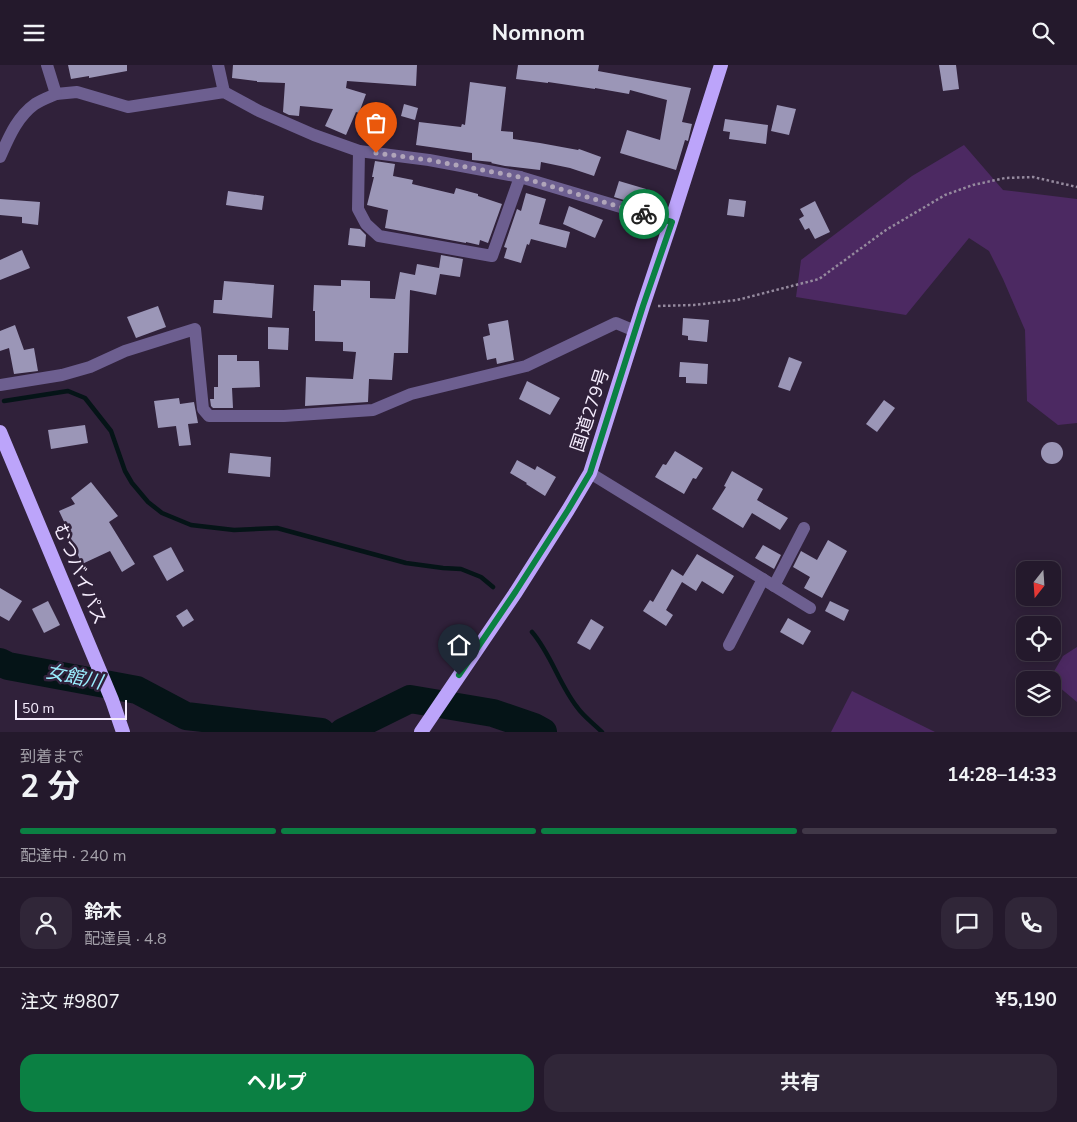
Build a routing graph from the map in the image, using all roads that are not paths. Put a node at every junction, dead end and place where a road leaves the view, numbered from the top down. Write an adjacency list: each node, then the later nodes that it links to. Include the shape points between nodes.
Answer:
1 (47, 65): 5 (street)
2 (218, 65): 4 (street)
3 (720, 65): 9 (highway, 国道279号)
4 (224, 92): 5 (street, via 128,107 77,92); 6 (street, via 259,111)
5 (56, 94): 7 (street, via 36,103 20,117)
6 (359, 151): 8 (street); 8 (street, via 358,209 366,224 379,236 492,256)
7 (0, 157)
8 (520, 177): 9 (street)
9 (672, 222): 10 (highway, 国道279号)
10 (635, 331): 11 (street, via 616,323 526,366 411,394 373,410 210,417 202,409 195,329 125,351 72,373); 13 (highway, 国道279号)
11 (0, 385)
12 (0, 432): 18 (highway, むつバイパス, via 98,664)
13 (590, 473): 15 (street); 19 (highway, 国道279号, via 516,591)
14 (804, 528): 15 (street)
15 (768, 583): 16 (street); 17 (street)
16 (810, 609)
17 (729, 645)
18 (123, 732)
19 (421, 732)

